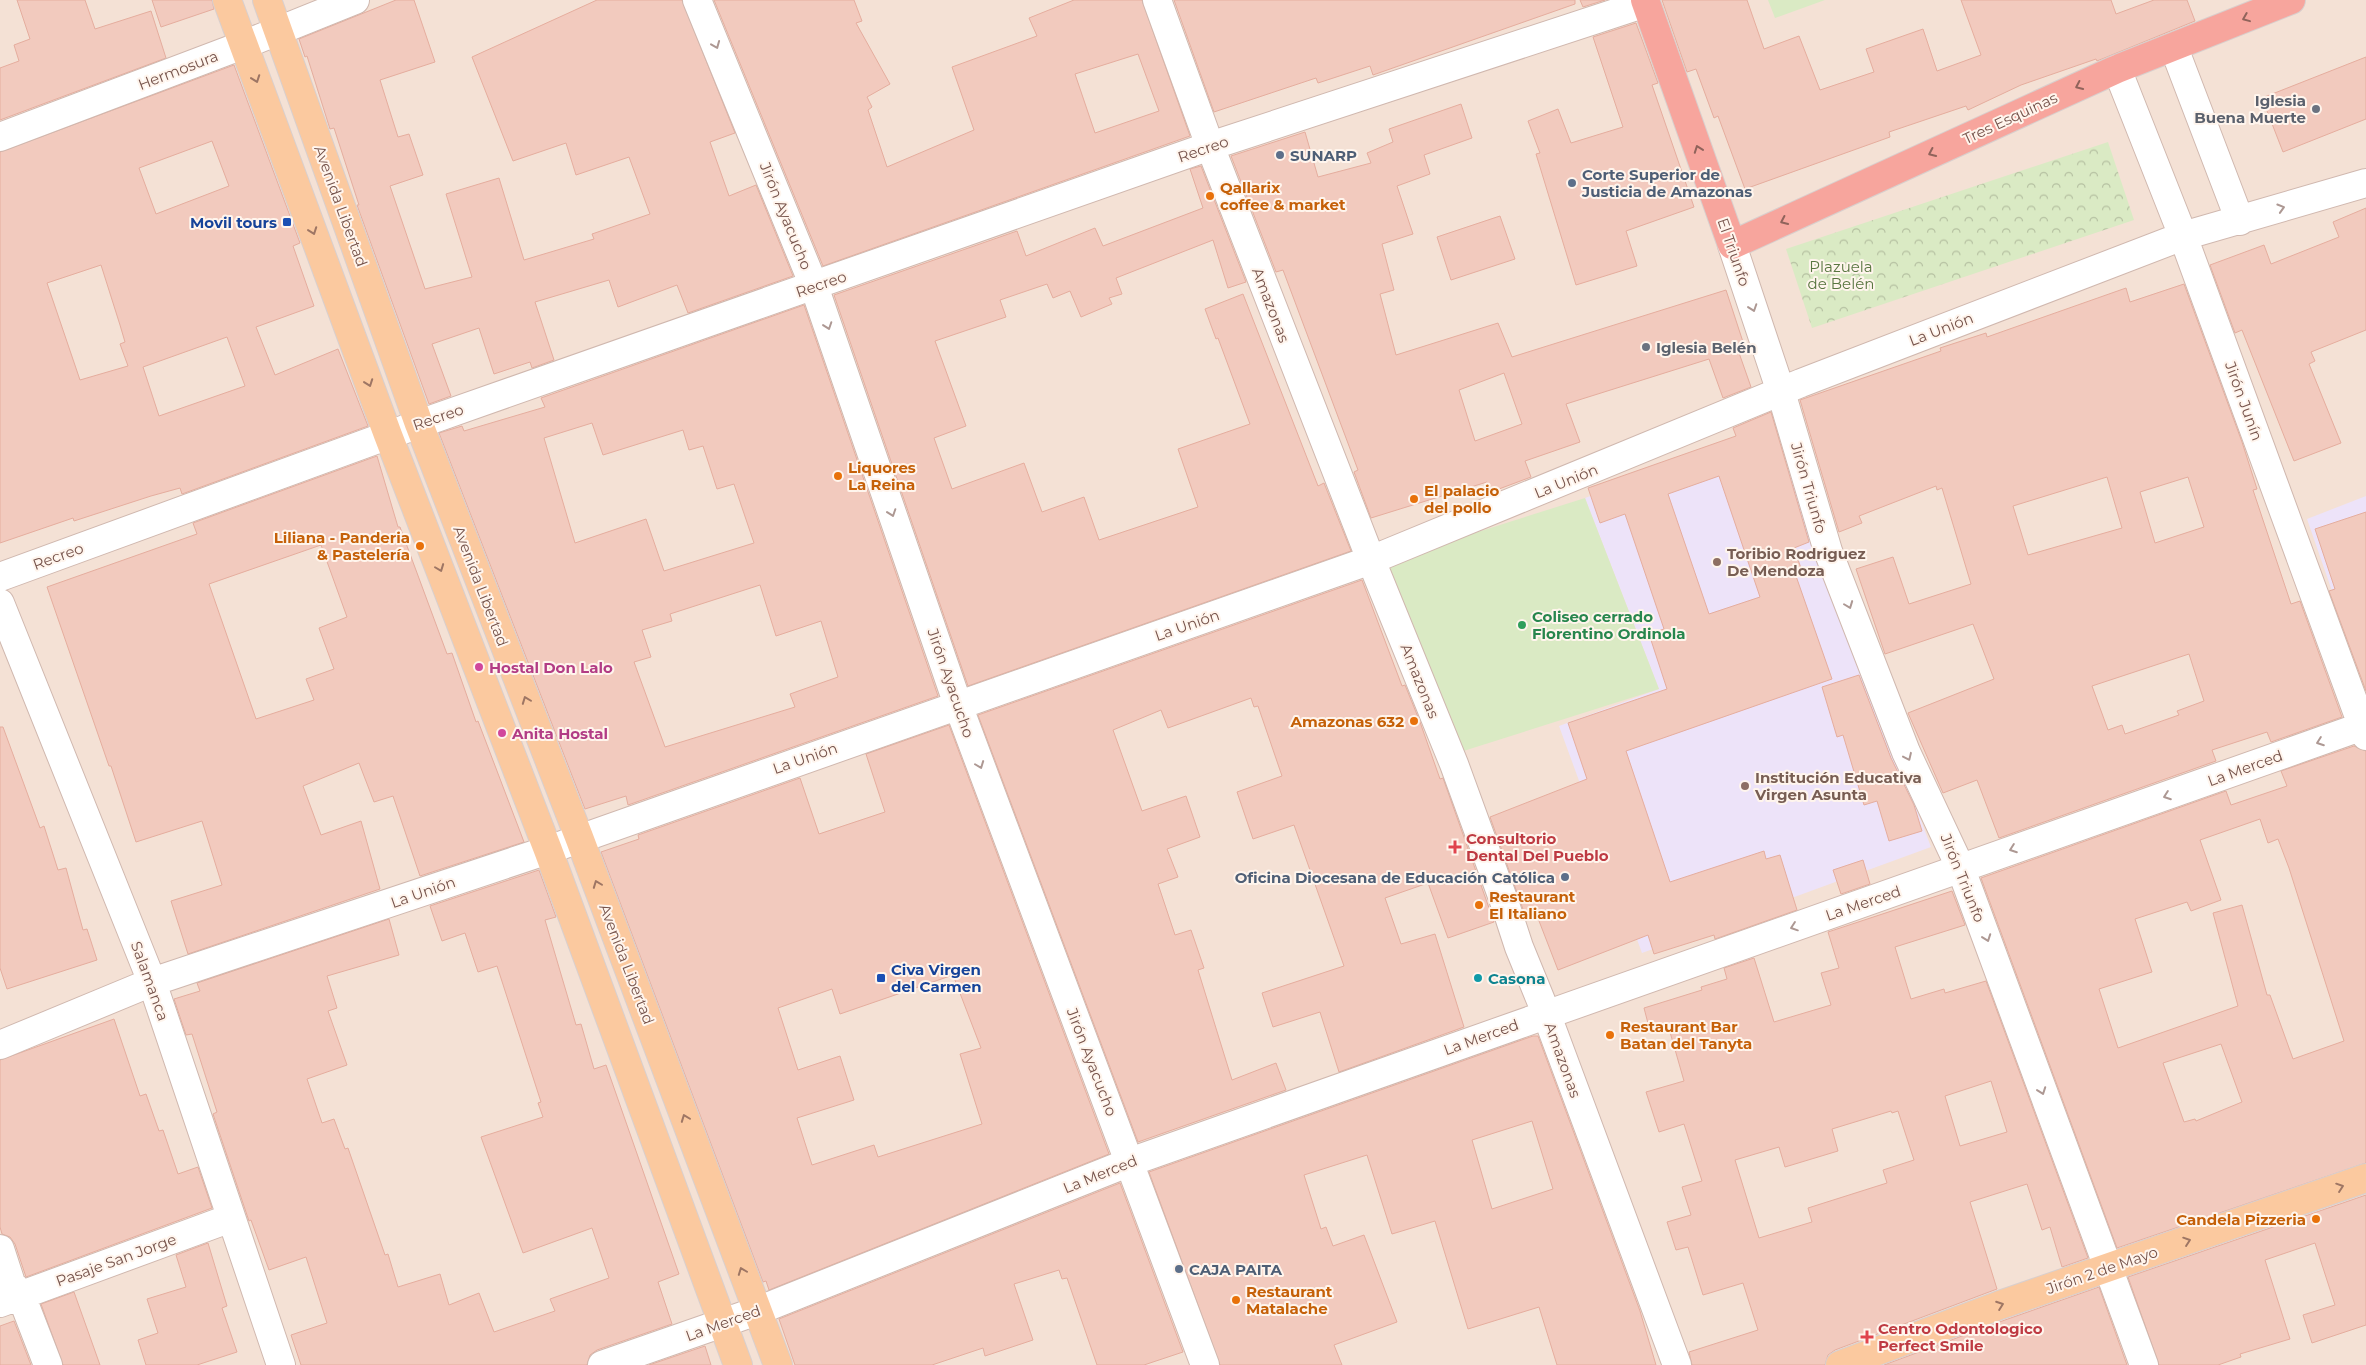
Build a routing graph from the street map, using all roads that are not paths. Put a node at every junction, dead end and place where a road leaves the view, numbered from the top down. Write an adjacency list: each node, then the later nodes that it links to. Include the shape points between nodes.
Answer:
1 (228, 0): 9 (main road)
2 (267, 0): 8 (main road, Avenida Libertad)
3 (355, 0): 8 (street, Hermosura)
4 (698, 0): 18 (street, Jirón Ayacucho, one-way to 18)
5 (1157, 0): 13 (street, Amazonas)
6 (2292, 0): 10 (highway, Tres Esquinas, one-way to 10)
7 (1645, 2): 13 (street, Recreo); 17 (highway, El Triunfo, one-way to 7)
8 (278, 30): 9 (street, Hermosura); 20 (main road, Avenida Libertad)
9 (244, 45): 12 (street, Hermosura); 21 (main road, one-way to 21)
10 (2174, 48): 11 (highway, Tres Esquinas); 15 (street)
11 (2117, 68): 16 (street, Jirón Junín); 17 (highway, Tres Esquinas, one-way to 17)
12 (0, 137)
13 (1210, 146): 18 (street, Recreo); 22 (street, Amazonas)
14 (2366, 182): 15 (street, La Unión, one-way to 14)
15 (2240, 221): 16 (street, La Unión)
16 (2183, 236): 19 (street, La Unión); 26 (street, Jirón Junín)
17 (1732, 245): 19 (street, El Triunfo, one-way to 19)
18 (814, 286): 20 (street, Recreo); 25 (street, Jirón Ayacucho, one-way to 25)
19 (1781, 392): 22 (street, La Unión); 29 (street, Jirón Triunfo, one-way to 29, via 1828,551 1906,752)
20 (419, 424): 21 (street, Recreo); 27 (main road, Avenida Libertad, one-way to 20)
21 (388, 434): 23 (street, Recreo); 28 (main road, one-way to 28)
22 (1371, 560): 25 (street, La Unión); 31 (street, Amazonas, via 1454,764)
23 (0, 577)
24 (0, 603): 30 (street, Salamanca)
25 (958, 705): 27 (street, La Unión); 33 (street, Jirón Ayacucho, one-way to 33)
26 (2365, 729): 29 (street, La Merced, one-way to 29)
27 (579, 837): 28 (street, La Unión); 39 (main road, Avenida Libertad, one-way to 27)
28 (548, 850): 30 (street, La Unión); 40 (main road)
29 (1961, 868): 31 (street, La Merced, one-way to 31); 37 (street, Jirón Triunfo, one-way to 37)
30 (152, 982): 32 (street, La Unión); 35 (street, Salamanca)
31 (1546, 1014): 33 (street, La Merced); 47 (street, Amazonas)
32 (0, 1045)
33 (1130, 1162): 39 (street, La Merced); 46 (street, Jirón Ayacucho)
34 (2366, 1178): 37 (main road, Jirón 2 de Mayo, one-way to 34)
35 (231, 1218): 38 (street, Pasaje San Jorge); 42 (street, Salamanca)
36 (0, 1249): 38 (street, via 11,1283)
37 (2107, 1269): 48 (main road, Jirón 2 de Mayo, one-way to 37); 49 (street, Jirón Triunfo)
38 (10, 1299): 41 (street)
39 (757, 1311): 40 (street, La Merced); 45 (main road, Avenida Libertad)
40 (722, 1323): 43 (street, La Merced); 44 (main road)
41 (48, 1365)
42 (281, 1365)
43 (602, 1365)
44 (738, 1365)
45 (778, 1365)
46 (1205, 1365)
47 (1676, 1365)
48 (1840, 1365)
49 (2144, 1365)

